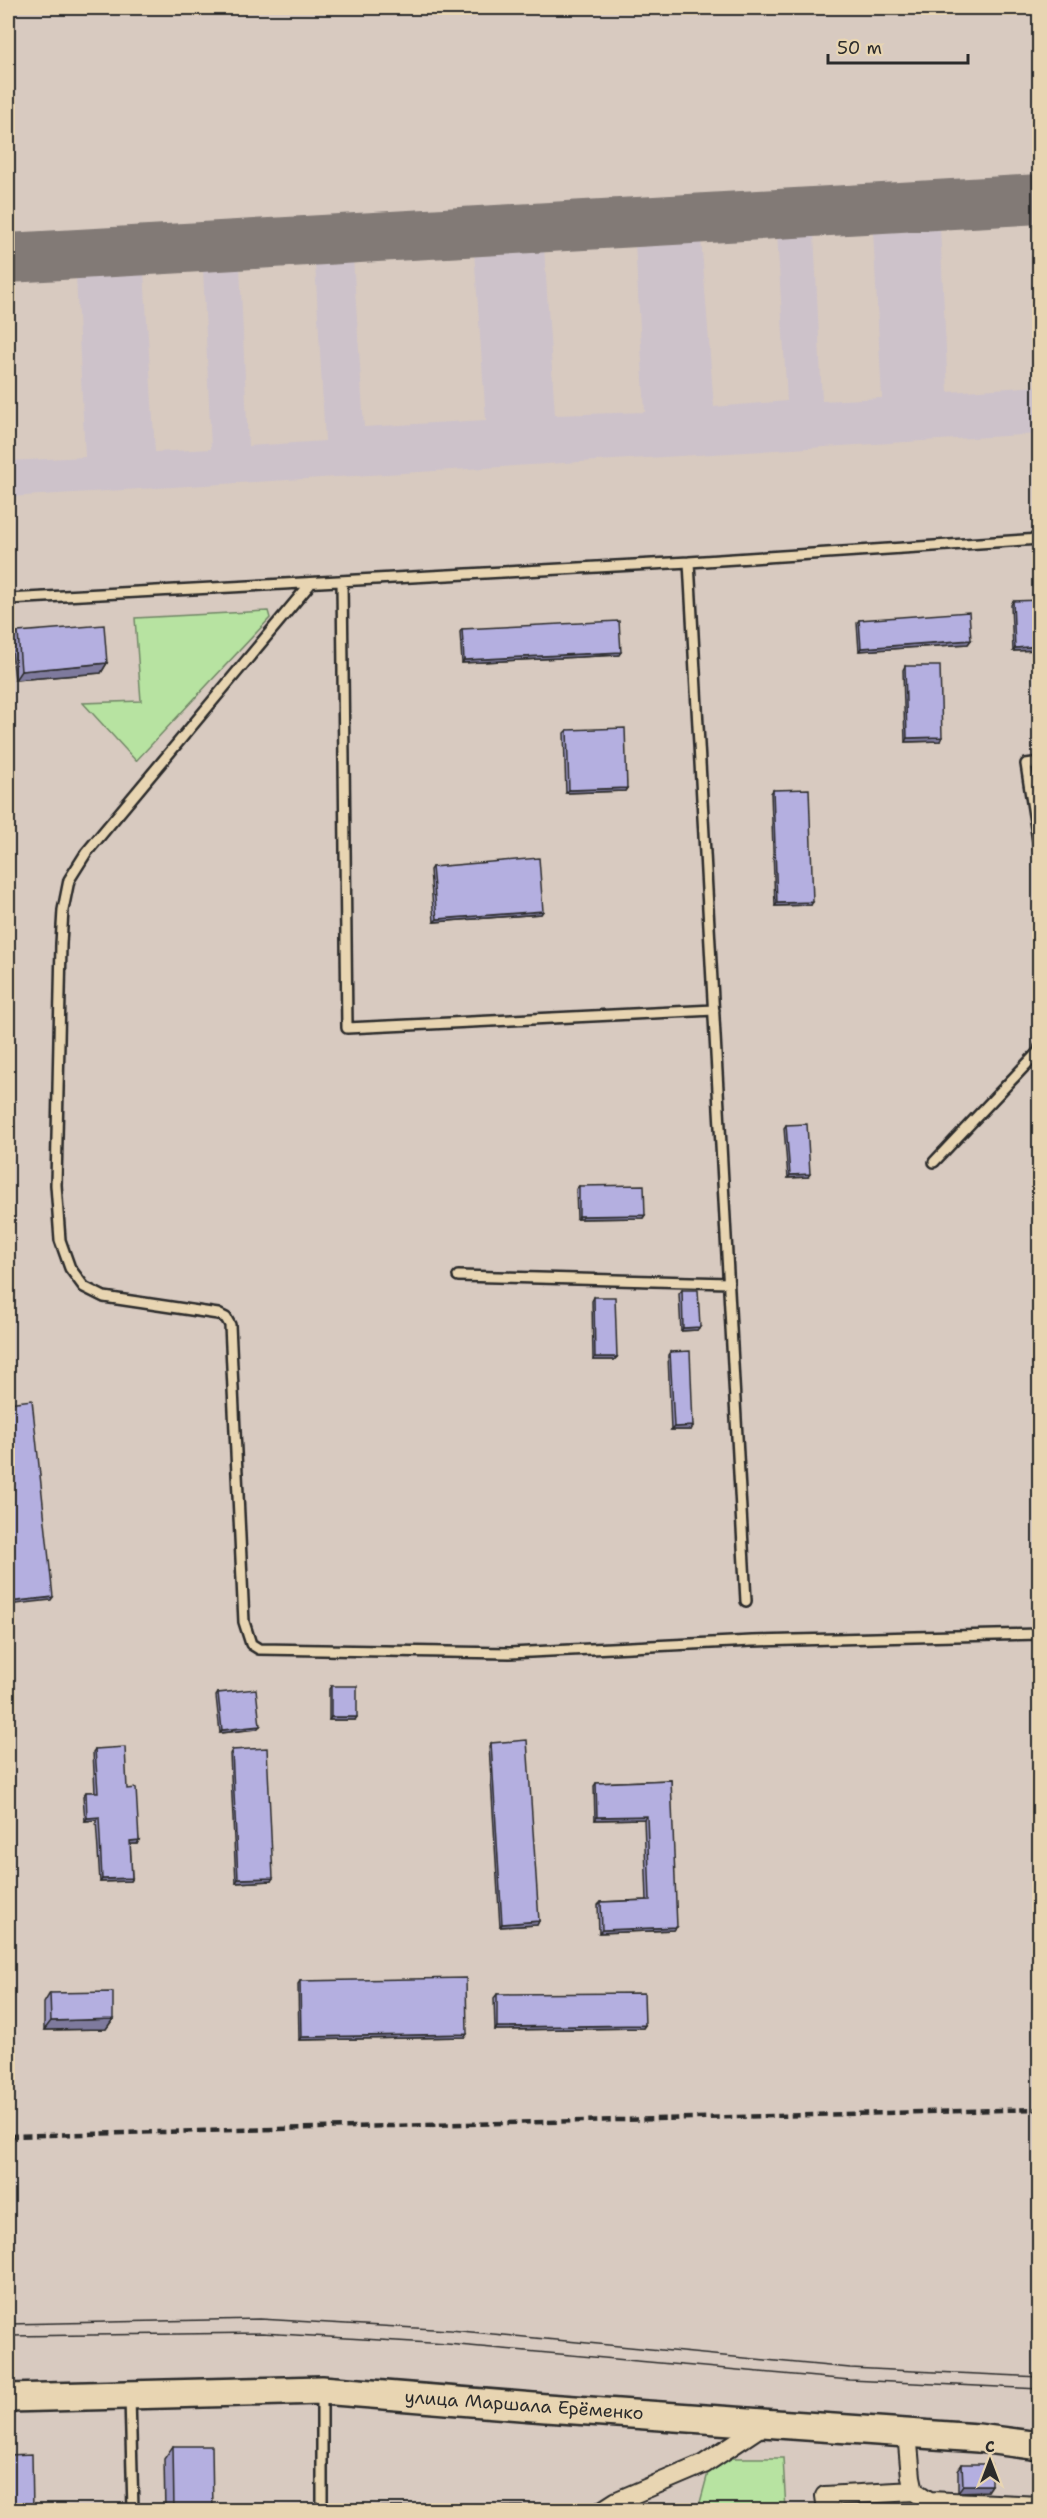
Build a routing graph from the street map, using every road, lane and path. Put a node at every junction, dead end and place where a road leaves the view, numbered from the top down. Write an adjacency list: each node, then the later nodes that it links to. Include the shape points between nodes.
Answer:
1 (1040, 539): 2 (lane)
2 (689, 562): 3 (lane); 8 (lane)
3 (342, 581): 4 (lane); 8 (lane, via 346,1028)
4 (311, 583): 5 (lane); 14 (lane, via 86,853 69,880 63,910 56,1185 60,1240 70,1268 84,1287 104,1297 218,1314 230,1325 244,1622 251,1644 259,1649 510,1653 752,1641)
5 (8, 599)
6 (1040, 762): 7 (lane, via 1026,764)
7 (1040, 854)
8 (714, 1010): 12 (lane)
9 (1040, 1047): 10 (lane)
10 (934, 1162)
11 (458, 1276): 12 (lane)
12 (729, 1283): 13 (lane)
13 (747, 1600)
14 (1040, 1634)
15 (322, 2390): 16 (main road, улица Маршала Ерёменко); 18 (main road, улица Маршала Ерёменко); 24 (lane)
16 (130, 2394): 17 (main road, улица Маршала Ерёменко); 23 (lane)
17 (8, 2398)
18 (766, 2423): 19 (main road, улица Маршала Ерёменко); 25 (street, via 704,2464 617,2501)
19 (907, 2433): 20 (main road, улица Маршала Ерёменко); 21 (street)
20 (1040, 2446)
21 (914, 2491): 22 (street, via 929,2501); 26 (street, via 825,2496)
22 (1033, 2508)
23 (133, 2511)
24 (322, 2511)
25 (603, 2511)
26 (827, 2511)

